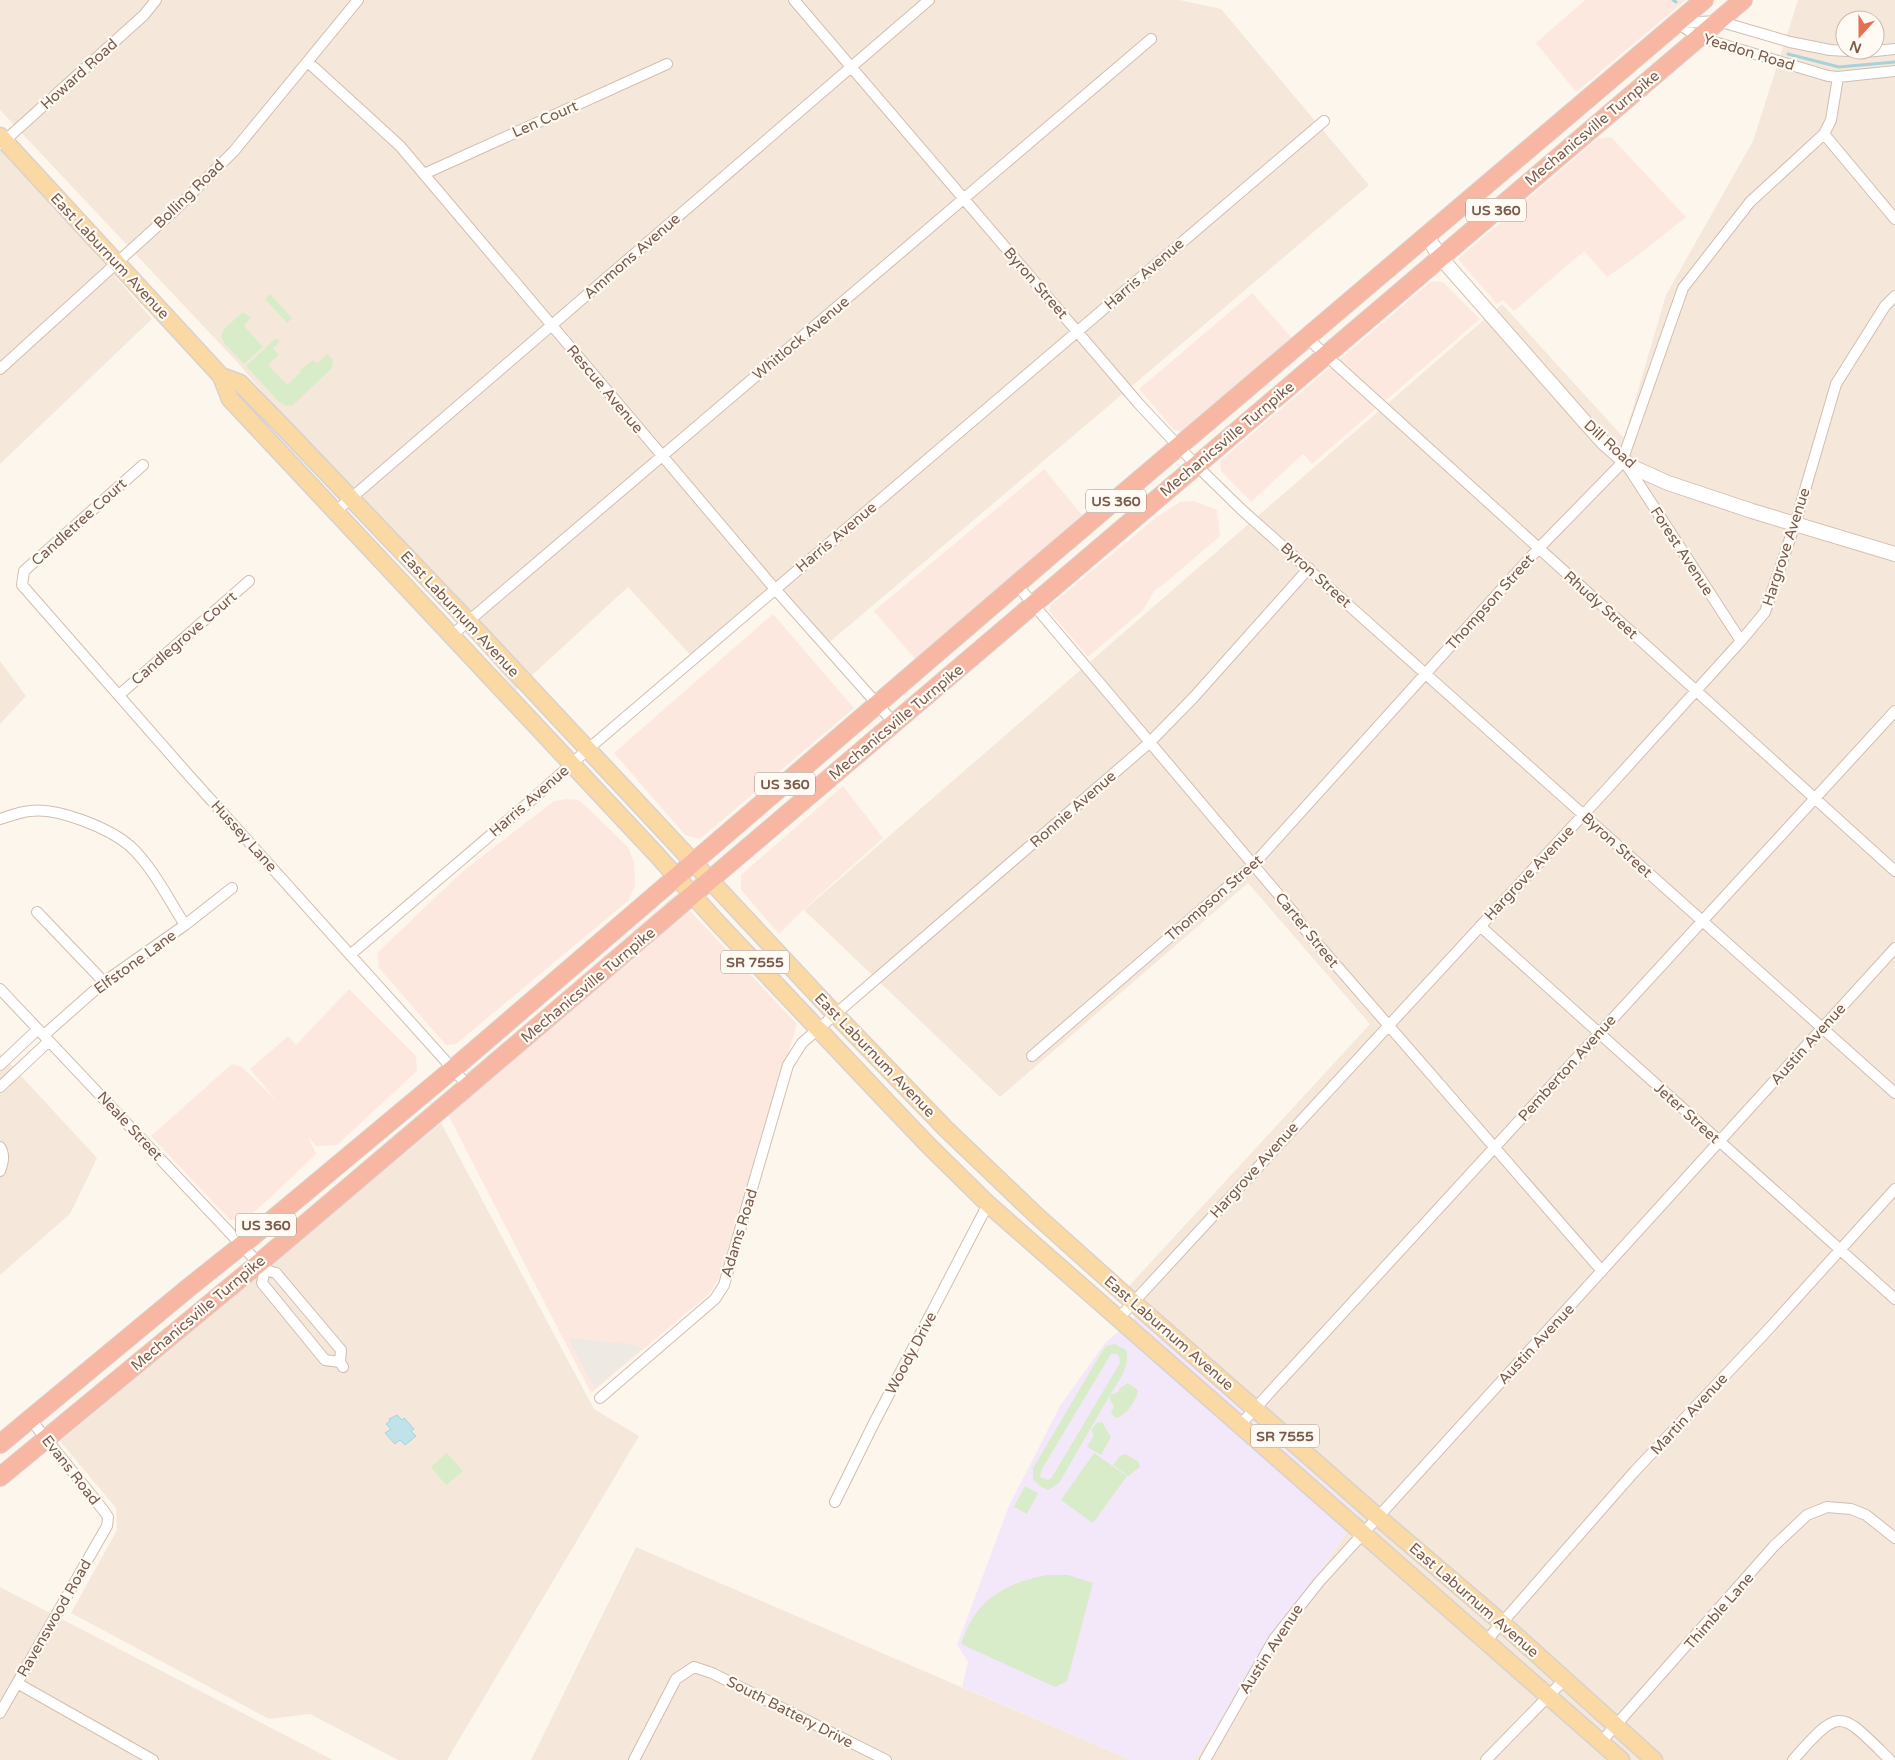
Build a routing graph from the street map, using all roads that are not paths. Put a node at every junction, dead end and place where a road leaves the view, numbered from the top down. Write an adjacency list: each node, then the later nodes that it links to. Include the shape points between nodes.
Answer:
1 (156, 0): 19 (street, Howard Road, via 144,15)
2 (358, 0): 12 (street, Bolling Road)
3 (794, 0): 14 (street, Byron Street)
4 (929, 0): 14 (street, Ammons Avenue)
5 (1704, 0): 8 (highway, Mechanicsville Turnpike / US 360)
6 (1743, 0): 7 (highway, Mechanicsville Turnpike / US 360)
7 (1718, 21): 8 (street, Yeadon Road); 9 (highway, Mechanicsville Turnpike / US 360); 11 (street, Yeadon Road, via 1830,50 1866,52)
8 (1678, 23): 9 (street, Yeadon Road); 23 (highway, Mechanicsville Turnpike / US 360)
9 (1698, 37): 16 (street, Yeadon Road); 24 (highway, Mechanicsville Turnpike / US 360)
10 (1151, 39): 21 (street, Whitlock Avenue)
11 (1895, 49)
12 (308, 62): 20 (street, Rescue Avenue, via 400,146); 25 (street, Bolling Road, via 234,151)
13 (667, 64): 20 (street, Len Court)
14 (852, 67): 21 (street, Byron Street); 27 (street, Ammons Avenue)
15 (1895, 71): 16 (street, Yeadon Road)
16 (1838, 77): 18 (street, Thompson Street, via 1831,120)
17 (1324, 121): 28 (street, Harris Avenue)
18 (1824, 134): 22 (street); 35 (street, Thompson Street, via 1750,202 1684,288)
19 (2, 141): 25 (main road, East Laburnum Avenue)
20 (424, 174): 27 (street, Rescue Avenue)
21 (964, 199): 28 (street, Byron Street); 34 (street, Whitlock Avenue)
22 (1895, 219)
23 (1427, 236): 24 (street, Dill Road); 29 (highway, Mechanicsville Turnpike / US 360)
24 (1440, 257): 30 (highway, Mechanicsville Turnpike / US 360); 35 (street, Dill Road, via 1584,421)
25 (117, 263): 31 (street, Bolling Road); 32 (main road, East Laburnum Avenue)
26 (1895, 296): 40 (street, Hargrove Avenue, via 1885,306 1836,384)
27 (550, 325): 34 (street, Rescue Avenue); 38 (street, Ammons Avenue)
28 (1078, 331): 33 (street, Byron Street); 47 (street, Harris Avenue)
29 (1307, 338): 30 (street, Rhudy Street); 33 (highway, Mechanicsville Turnpike / US 360)
30 (1325, 356): 37 (highway, Mechanicsville Turnpike / US 360); 41 (street, Rhudy Street)
31 (0, 369)
32 (221, 376): 38 (main road, East Laburnum Avenue, via 240,383); 39 (main road, East Laburnum Avenue, via 230,399)
33 (1179, 447): 37 (street, Byron Street); 46 (highway, Mechanicsville Turnpike / US 360)
34 (662, 456): 47 (street, Rescue Avenue); 49 (street, Whitlock Avenue)
35 (1623, 460): 40 (street, Dill Road, via 1675,486); 41 (street, Thompson Street); 51 (street, Forest Avenue)
36 (144, 465): 45 (street, Candletree Court, via 24,570)
37 (1196, 465): 43 (street, Byron Street); 48 (highway, Mechanicsville Turnpike / US 360)
38 (351, 498): 39 (street, Ammons Avenue); 49 (main road, East Laburnum Avenue)
39 (334, 512): 50 (main road, East Laburnum Avenue)
40 (1794, 524): 42 (street, Dill Road); 51 (street, Hargrove Avenue, via 1765,612)
41 (1538, 549): 52 (street, Thompson Street); 53 (street, Rhudy Street)
42 (1895, 554)
43 (1309, 568): 52 (street, Byron Street); 58 (street, Ronnie Avenue)
44 (249, 580): 54 (street, Candlegrove Court)
45 (22, 585): 54 (street, Hussey Lane)
46 (1016, 585): 48 (street, Carter Street); 55 (highway, Mechanicsville Turnpike / US 360)
47 (775, 589): 55 (street, Rescue Avenue); 59 (street, Harris Avenue)
48 (1033, 605): 57 (highway, Mechanicsville Turnpike / US 360); 58 (street, Carter Street)
49 (468, 621): 50 (street, Whitlock Avenue); 59 (main road, East Laburnum Avenue)
50 (451, 636): 60 (main road, East Laburnum Avenue)
51 (1741, 641): 53 (street, Hargrove Avenue)
52 (1426, 673): 62 (street, Byron Street); 65 (street, Thompson Street)
53 (1695, 690): 61 (street, Rhudy Street); 62 (street, Hargrove Avenue)
54 (119, 695): 76 (street, Hussey Lane)
55 (877, 705): 57 (street, Rescue Avenue); 64 (highway, Mechanicsville Turnpike / US 360)
56 (1895, 711): 61 (street, Pemberton Avenue)
57 (894, 723): 68 (highway, Mechanicsville Turnpike / US 360)
58 (1150, 742): 65 (street, Carter Street); 79 (street, Ronnie Avenue)
59 (587, 750): 60 (street, Harris Avenue); 64 (main road, East Laburnum Avenue)
60 (571, 764): 67 (main road, East Laburnum Avenue); 76 (street, Harris Avenue)
61 (1815, 798): 66 (street, Rhudy Street); 72 (street, Pemberton Avenue)
62 (1583, 814): 72 (street, Byron Street); 74 (street, Hargrove Avenue)
63 (0, 819): 73 (street, Elfstone Lane, via 32,810 49,812 84,820 114,835 143,860)
64 (693, 863): 67 (highway, Mechanicsville Turnpike / US 360); 68 (main road, East Laburnum Avenue)
65 (1253, 865): 80 (street, Carter Street); 85 (street, Thompson Street)
66 (1895, 871)
67 (676, 877): 70 (main road, East Laburnum Avenue); 87 (highway, Mechanicsville Turnpike / US 360)
68 (710, 881): 70 (highway, Mechanicsville Turnpike / US 360); 79 (main road, East Laburnum Avenue / SR 7555)
69 (232, 888): 73 (street)
70 (693, 895): 82 (main road, East Laburnum Avenue / SR 7555); 88 (highway, Mechanicsville Turnpike / US 360)
71 (37, 912): 77 (street)
72 (1701, 921): 81 (street, Byron Street); 83 (street, Pemberton Avenue)
73 (185, 925): 77 (street, Elfstone Lane)
74 (1480, 926): 80 (street, Hargrove Avenue); 83 (street, Jeter Street)
75 (1895, 948): 81 (street, Austin Avenue)
76 (350, 955): 87 (street, Hussey Lane)
77 (104, 982): 84 (street, Elfstone Lane)
78 (0, 989): 84 (street, Neale Street)
79 (836, 1014): 82 (street, Ronnie Avenue); 102 (main road, East Laburnum Avenue / SR 7555, via 940,1123)
80 (1388, 1024): 93 (street, Carter Street); 102 (street, Hargrove Avenue)
81 (1822, 1028): 90 (street, Byron Street); 91 (street, Austin Avenue)
82 (818, 1029): 96 (main road, East Laburnum Avenue / SR 7555); 104 (street, Adams Road, via 802,1043 788,1065 724,1285 714,1299)
83 (1599, 1033): 91 (street, Jeter Street); 93 (street, Pemberton Avenue)
84 (44, 1035): 86 (street); 89 (street); 97 (street, Neale Street)
85 (1032, 1056)
86 (0, 1065)
87 (452, 1069): 88 (street, Hussey Lane); 97 (highway, Mechanicsville Turnpike / US 360)
88 (468, 1086): 99 (highway, Mechanicsville Turnpike / US 360)
89 (0, 1087)
90 (1895, 1093)
91 (1719, 1141): 98 (street, Jeter Street); 100 (street, Austin Avenue)
92 (0, 1147): 94 (street, via 4,1161)
93 (1494, 1148): 100 (street, Carter Street); 105 (street, Pemberton Avenue)
94 (0, 1171)
95 (1895, 1189): 98 (street, Martin Avenue)
96 (988, 1204): 103 (main road, East Laburnum Avenue / SR 7555); 111 (street, Woody Drive)
97 (242, 1245): 99 (street, Neale Street); 106 (highway, Mechanicsville Turnpike / US 360)
98 (1840, 1250): 101 (street, Jeter Street); 116 (street, Martin Avenue, via 1634,1472)
99 (262, 1266): 99 (street, Neale Street, via 262,1283 325,1360 342,1365 340,1350 276,1273); 108 (highway, Mechanicsville Turnpike / US 360)
100 (1602, 1272): 112 (street, Austin Avenue)
101 (1895, 1299)
102 (1133, 1302): 103 (street, Hargrove Avenue); 105 (main road, East Laburnum Avenue / SR 7555)
103 (1118, 1319): 107 (main road, East Laburnum Avenue / SR 7555)
104 (600, 1398)
105 (1255, 1409): 107 (street, Pemberton Avenue); 112 (main road, East Laburnum Avenue / SR 7555)
106 (31, 1420): 108 (street, Evans Road); 109 (highway, Mechanicsville Turnpike / US 360)
107 (1239, 1426): 114 (main road, East Laburnum Avenue / SR 7555)
108 (46, 1439): 110 (highway, Mechanicsville Turnpike / US 360); 113 (street, Evans Road, via 104,1511)
109 (0, 1444)
110 (0, 1477)
111 (835, 1502)
112 (1378, 1517): 114 (street, Austin Avenue); 116 (main road, East Laburnum Avenue / SR 7555)
113 (108, 1522): 119 (street, Ravenswood Road)
114 (1363, 1533): 117 (main road, East Laburnum Avenue / SR 7555); 127 (street, Austin Avenue, via 1274,1639)
115 (1895, 1538): 122 (street, Thimble Lane, via 1866,1515 1851,1509 1833,1507 1807,1515 1795,1524)
116 (1502, 1623): 117 (street, Martin Avenue); 118 (main road, East Laburnum Avenue / SR 7555)
117 (1486, 1641): 120 (main road, East Laburnum Avenue / SR 7555)
118 (1565, 1679): 120 (street); 122 (main road, East Laburnum Avenue / SR 7555)
119 (17, 1683): 121 (street, Ravenswood Road); 124 (street)
120 (1548, 1696): 123 (main road, East Laburnum Avenue / SR 7555); 128 (street)
121 (0, 1713)
122 (1616, 1726): 123 (street, Thimble Lane); 130 (main road, East Laburnum Avenue / SR 7555)
123 (1601, 1742): 129 (main road, East Laburnum Avenue / SR 7555)
124 (152, 1760)
125 (634, 1760): 126 (street, South Battery Drive, via 676,1679 694,1667)
126 (886, 1760)
127 (1205, 1760)
128 (1486, 1760)
129 (1621, 1760)
130 (1654, 1760)
131 (1793, 1760): 132 (street, via 1826,1725 1834,1721 1846,1721 1855,1726)
132 (1890, 1760)

